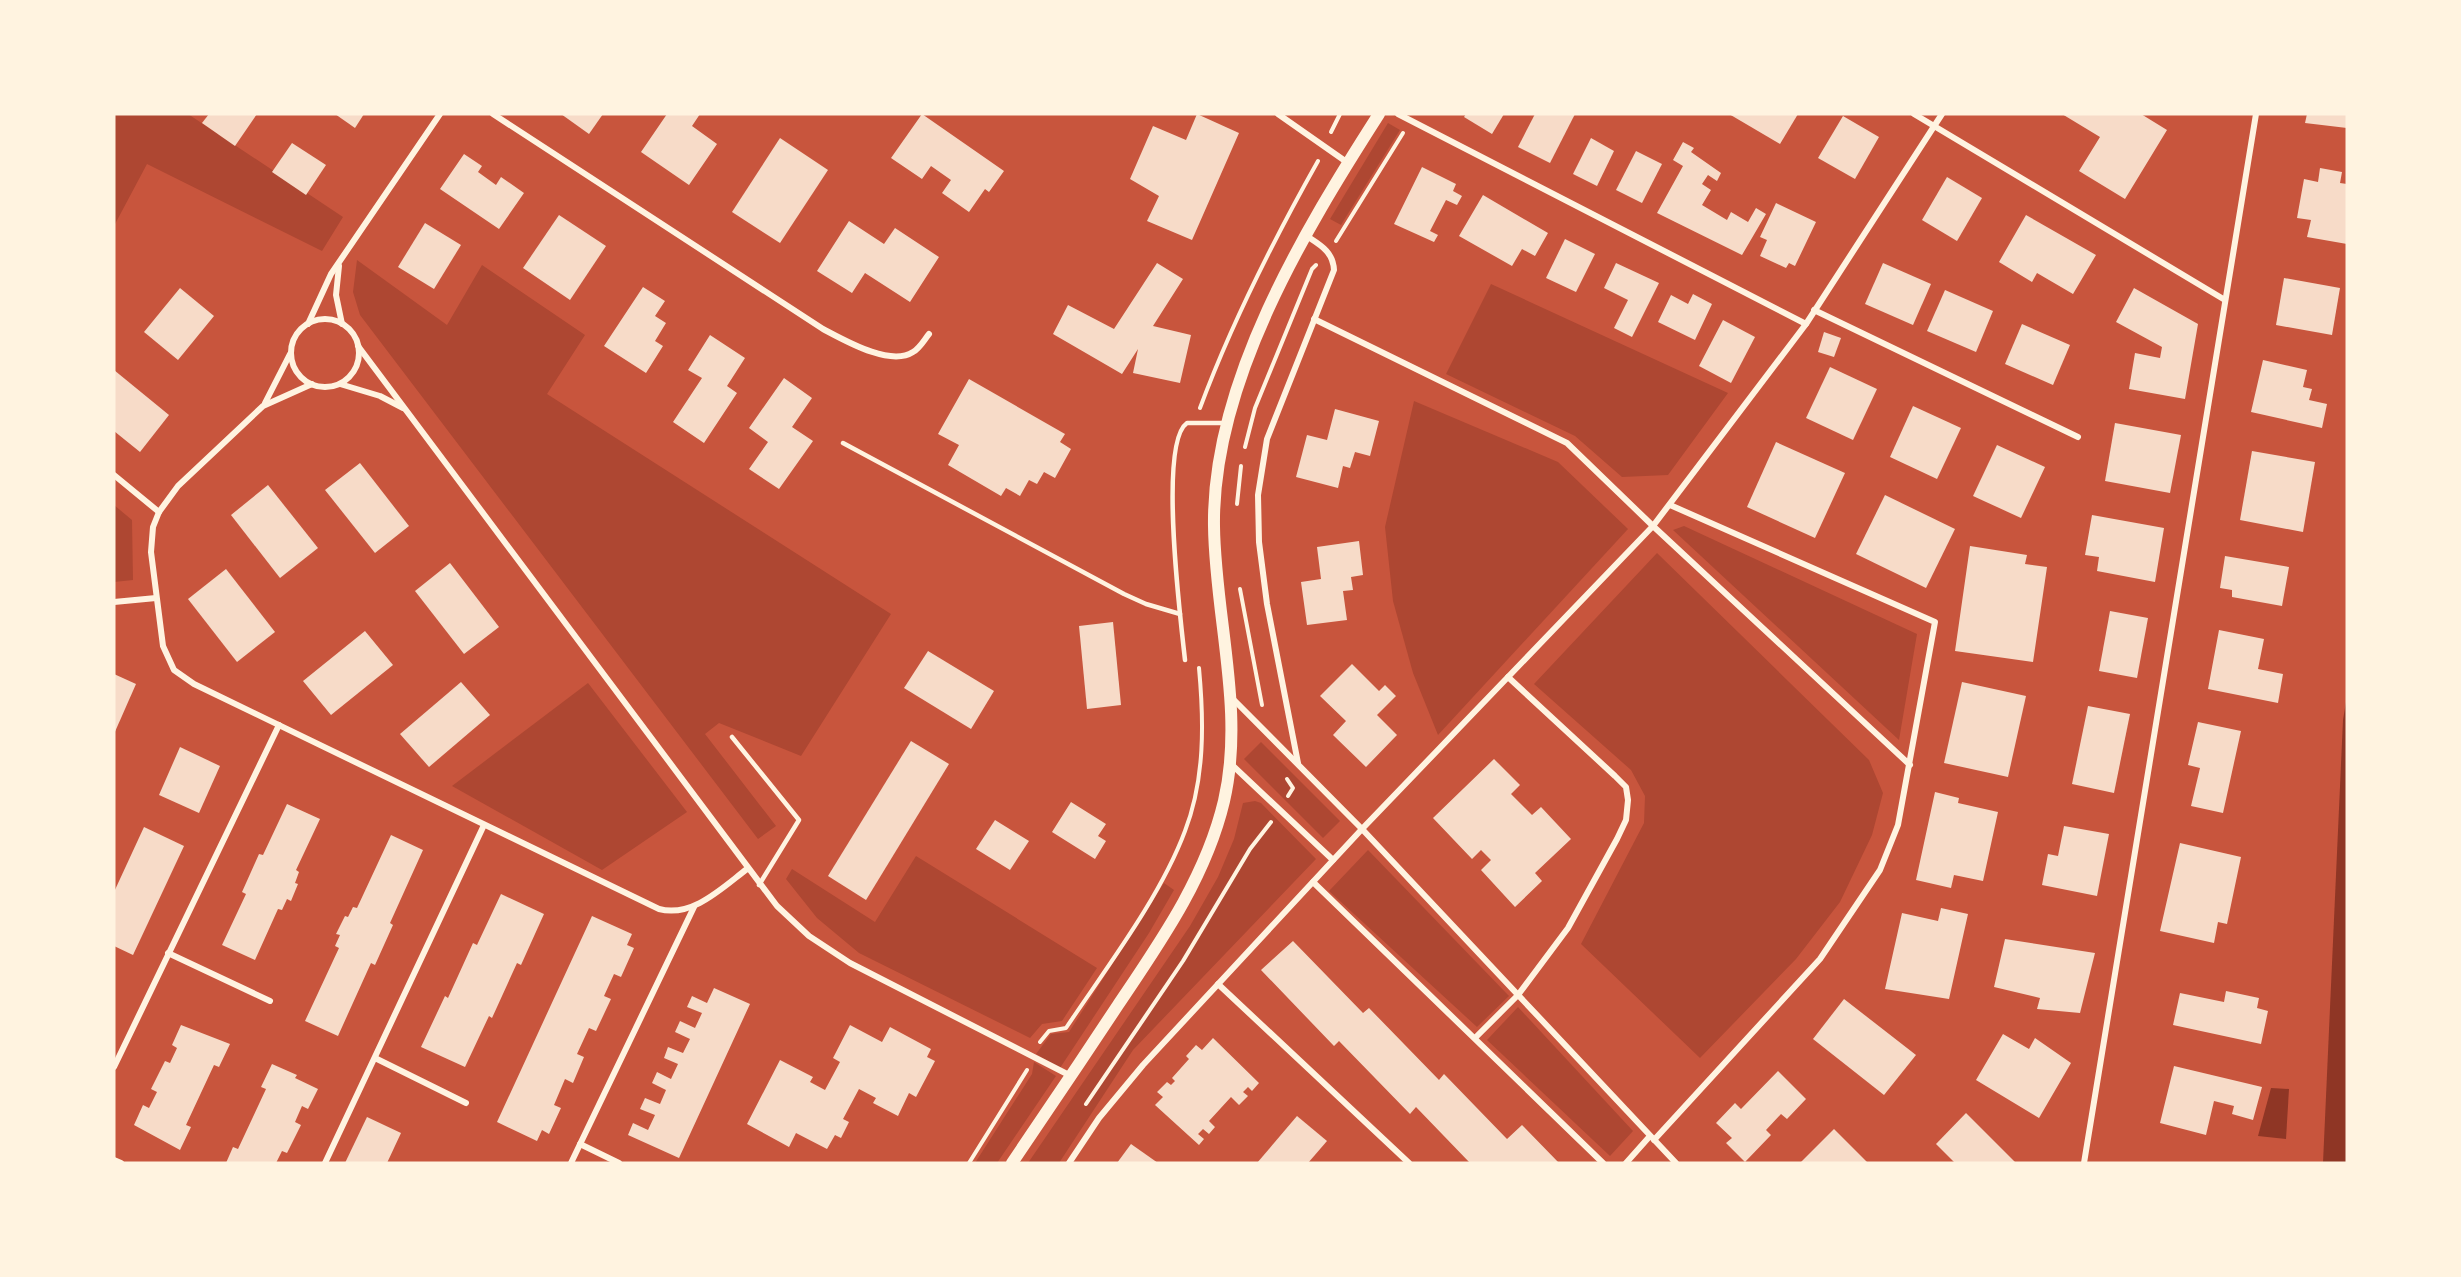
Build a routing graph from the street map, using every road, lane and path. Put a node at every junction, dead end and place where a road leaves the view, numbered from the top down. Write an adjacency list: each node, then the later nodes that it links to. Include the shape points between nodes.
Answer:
1 (440, 114): 12 (street)
2 (493, 114): 19 (street, via 848,342 886,355 903,356 912,353)
3 (1278, 114): 10 (street)
4 (1379, 114): 10 (main road)
5 (1398, 114): 18 (street)
6 (1914, 114): 9 (street)
7 (1942, 114): 9 (street)
8 (2256, 114): 13 (street)
9 (1934, 127): 13 (street); 14 (street)
10 (1348, 163): 11 (main road)
11 (1305, 235): 15 (street, via 1333,258 1334,270); 26 (main road, via 1262,326)
12 (341, 260): 16 (street, via 323,288); 17 (street, via 336,295)
13 (2225, 300): 63 (street)
14 (1814, 310): 18 (street); 27 (street)
15 (1314, 319): 32 (street, via 1567,443); 42 (street, via 1267,440 1258,495 1267,604)
16 (308, 324): 17 (street, via 322,319); 21 (street, via 296,336)
17 (342, 324): 20 (street, via 351,330)
18 (1806, 324): 30 (street)
19 (929, 334)
20 (358, 346): 23 (street, via 355,370); 25 (street)
21 (292, 351): 22 (street, via 294,367); 24 (street)
22 (312, 384): 23 (street); 24 (street)
23 (340, 384): 25 (street, via 380,396)
24 (263, 406): 31 (street, via 178,486)
25 (406, 410): 47 (street)
26 (1227, 423): 35 (lane, via 1187,423 1178,436 1173,517); 38 (main road, via 1216,474 1214,526)
27 (2078, 437)
28 (843, 443): 35 (lane, via 1124,594)
29 (114, 475): 31 (street)
30 (1670, 505): 32 (street); 43 (street, via 1935,622)
31 (159, 512): 33 (street, via 151,552)
32 (1653, 526): 37 (street); 43 (street)
33 (156, 598): 34 (street); 39 (street, via 164,646 174,670 194,684)
34 (114, 602)
35 (1180, 614): 36 (lane)
36 (1185, 660)
37 (1508, 677): 45 (street); 53 (street, via 1626,787 1628,800 1626,820 1568,928)
38 (1230, 695): 41 (main road); 42 (street)
39 (279, 725): 44 (street); 51 (street)
40 (732, 737): 49 (lane, via 799,820)
41 (1229, 763): 46 (street); 58 (main road, via 1217,828 1191,889 1162,940)
42 (1298, 764): 45 (street)
43 (1910, 765): 60 (street, via 1890,849 1866,894 1820,958)
44 (484, 825): 50 (street, via 659,909 672,913); 56 (street)
45 (1362, 829): 46 (street); 53 (street)
46 (1333, 860): 48 (street)
47 (747, 870): 49 (street); 50 (street)
48 (1313, 882): 52 (street); 55 (street)
49 (759, 885): 58 (street, via 809,936 843,959)
50 (694, 906): 61 (street)
51 (168, 953): 54 (street); 57 (street)
52 (1218, 984): 69 (street, via 1121,1090); 70 (street)
53 (1518, 995): 55 (street); 60 (street)
54 (270, 1001)
55 (1475, 1038): 71 (street)
56 (375, 1058): 59 (street); 65 (street)
57 (114, 1067)
58 (1071, 1076): 68 (main road)
59 (466, 1103)
60 (1652, 1138): 72 (street); 73 (street)
61 (580, 1144): 66 (street); 67 (street)
62 (114, 1160): 64 (street)
63 (2082, 1162)
64 (121, 1163)
65 (325, 1163)
66 (571, 1163)
67 (619, 1163)
68 (1012, 1163)
69 (1069, 1163)
70 (1409, 1163)
71 (1603, 1163)
72 (1626, 1163)
73 (1676, 1163)

